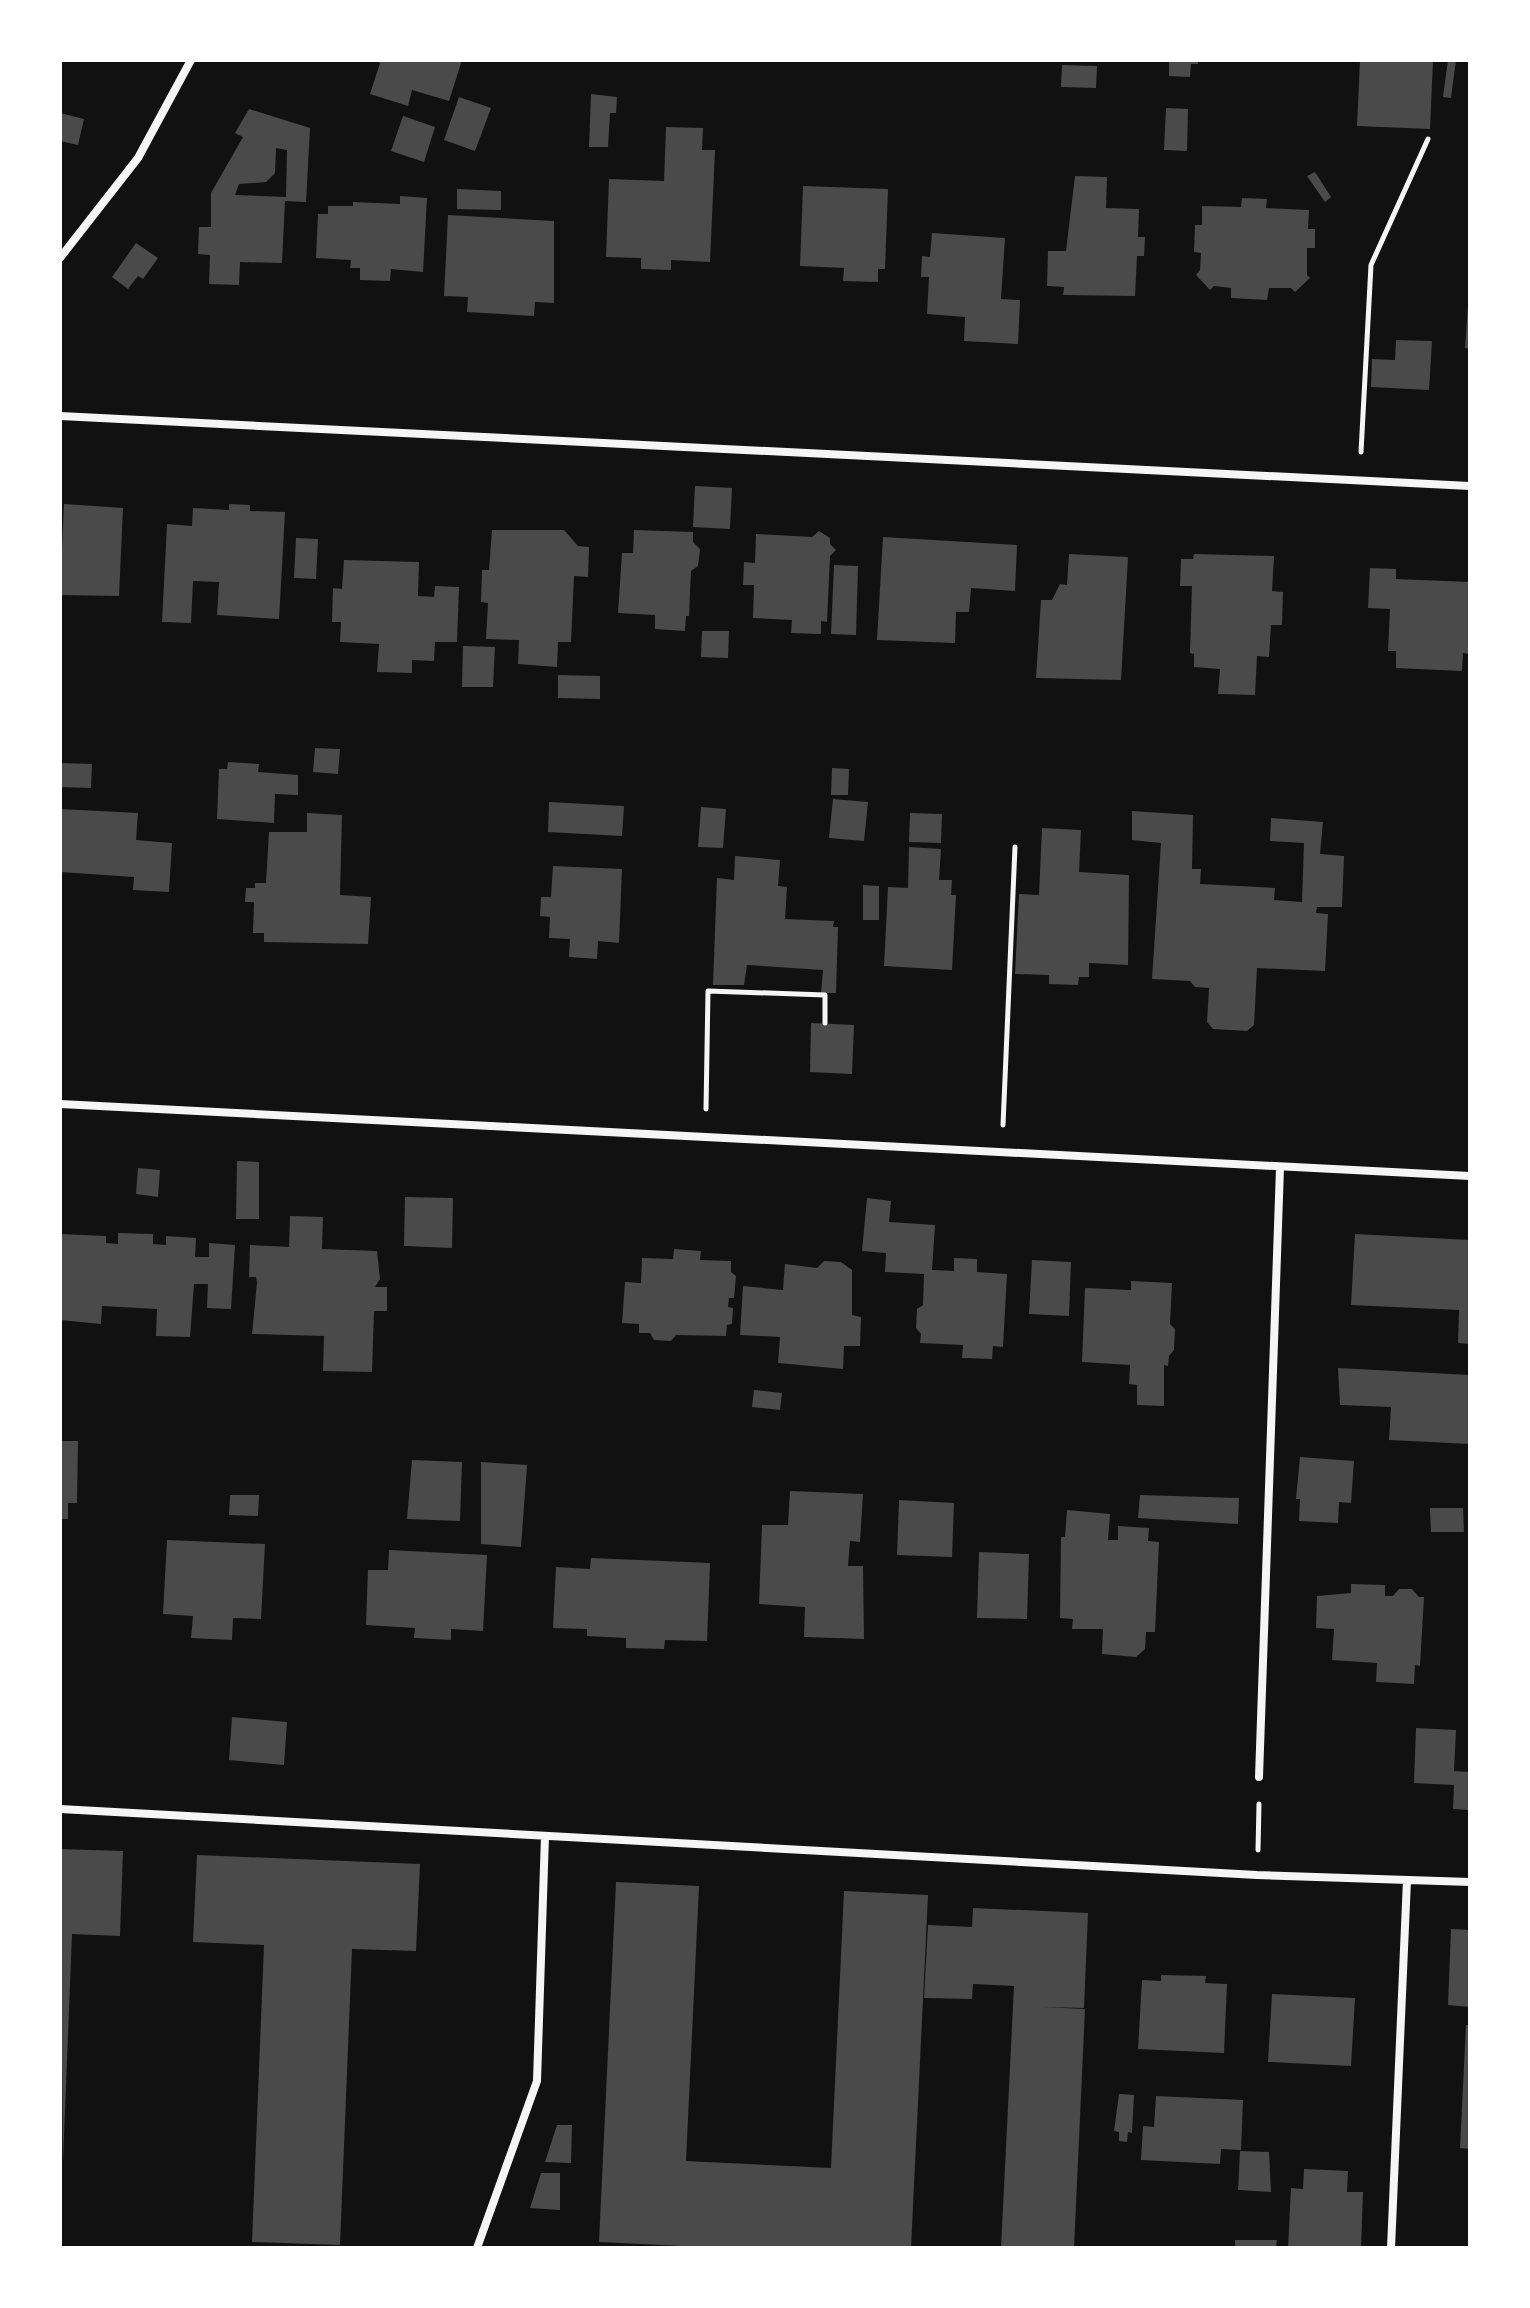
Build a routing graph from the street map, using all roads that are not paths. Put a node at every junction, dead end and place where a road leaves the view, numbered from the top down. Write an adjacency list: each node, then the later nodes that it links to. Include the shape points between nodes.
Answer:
1 (191, 60): 2 (street, via 138,158)
2 (60, 258)
3 (60, 416): 4 (street)
4 (1470, 486)
5 (60, 1104): 6 (street)
6 (1280, 1168): 7 (street); 8 (street)
7 (1470, 1176)
8 (1259, 1777)
9 (60, 1809): 10 (street)
10 (545, 1836): 11 (street); 13 (street, via 537,2081)
11 (1407, 1880): 12 (street); 14 (street)
12 (1470, 1882)
13 (477, 2248)
14 (1391, 2248)

